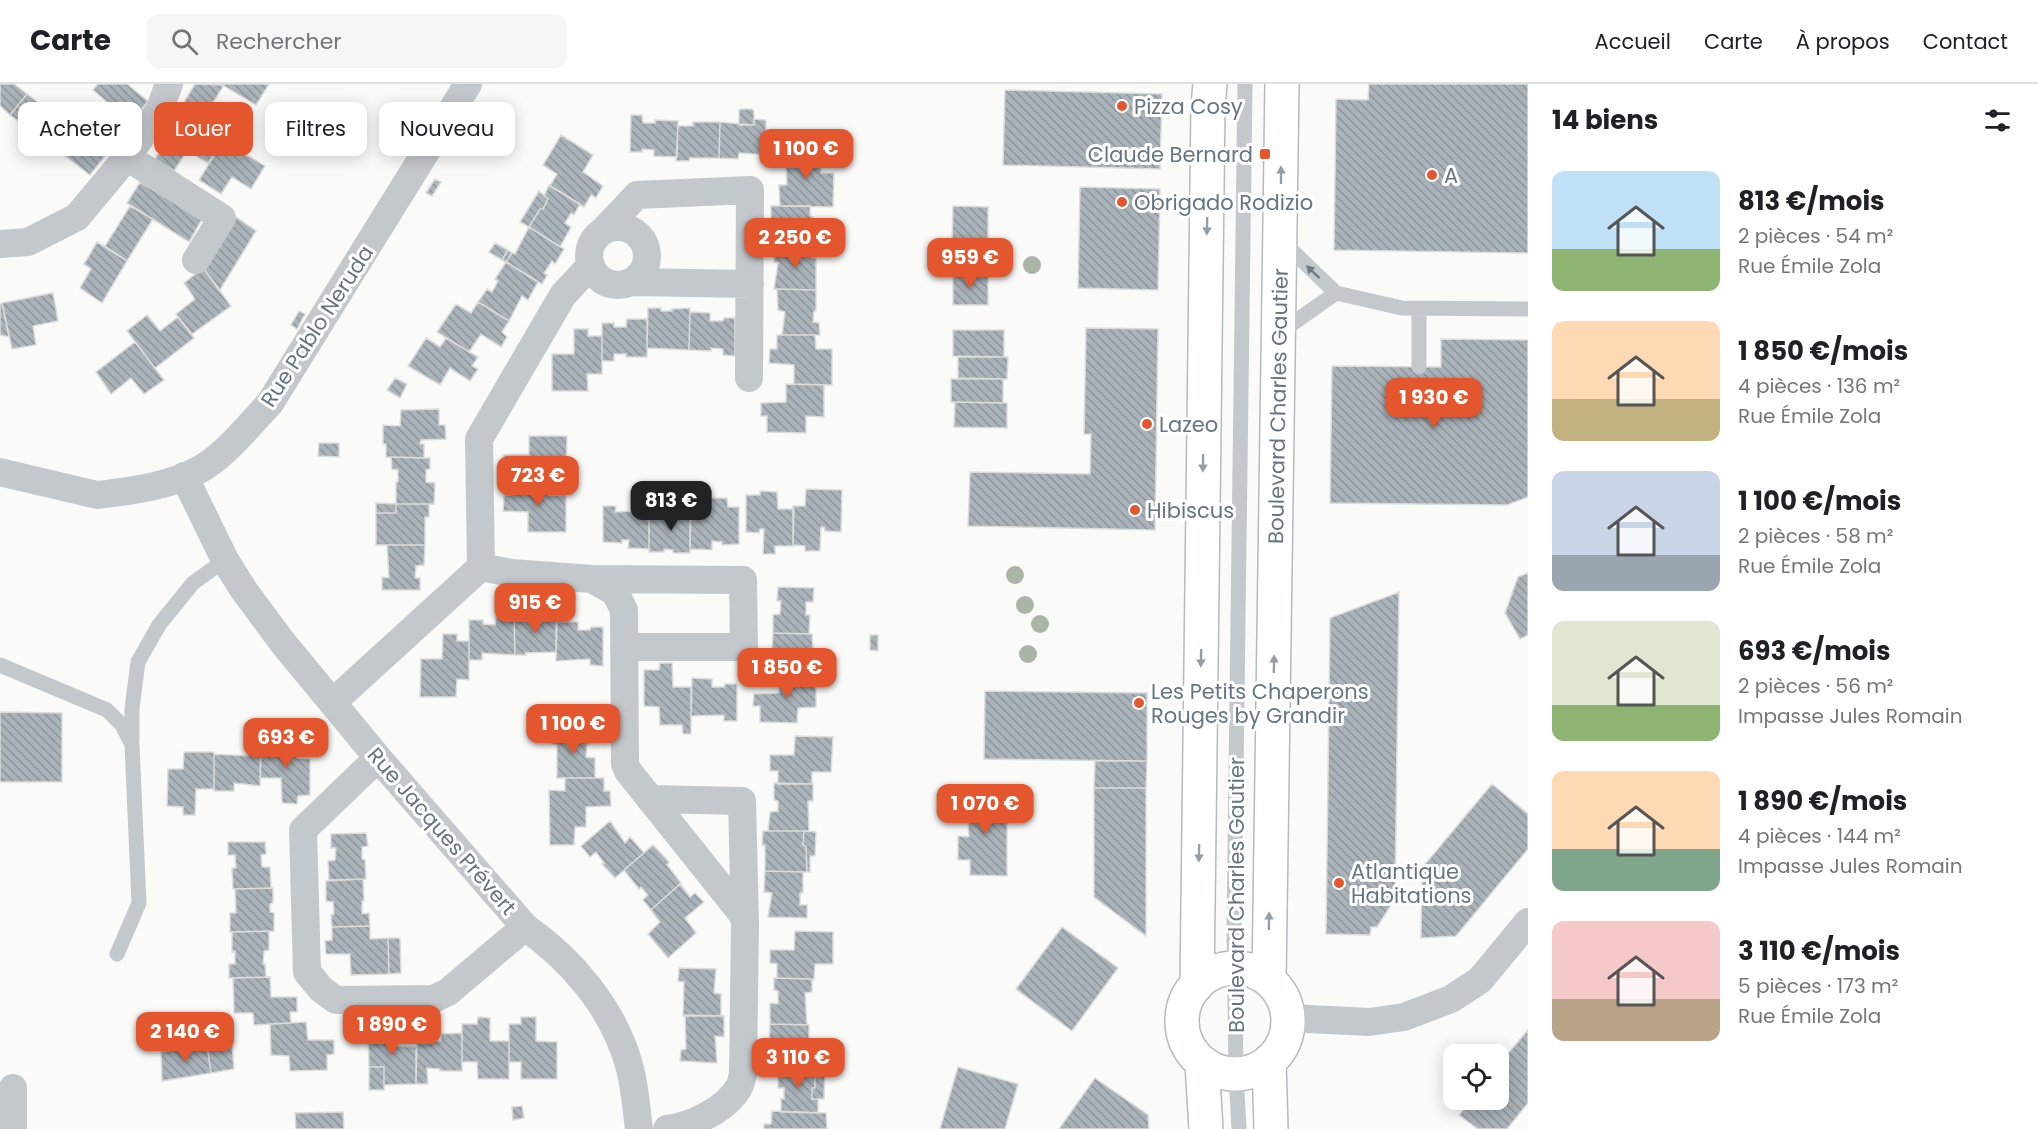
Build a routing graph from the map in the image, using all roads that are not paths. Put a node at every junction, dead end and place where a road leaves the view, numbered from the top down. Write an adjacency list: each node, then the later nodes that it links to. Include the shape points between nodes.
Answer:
1 (169, 84): 6 (street, via 159,111)
2 (468, 84): 21 (street, Rue Pablo Neruda, via 270,403 232,443 203,467)
3 (1210, 84): 37 (main road, Boulevard Charles Gautier, one-way to 37)
4 (1245, 84): 35 (lane, Boulevard Charles Gautier)
5 (1282, 84): 8 (main road, Boulevard Charles Gautier, one-way to 5)
6 (127, 158): 9 (street, via 77,217 28,242); 10 (street, via 222,218)
7 (602, 232): 11 (street, via 591,247); 12 (street, via 626,228 644,242 646,266); 13 (street, via 638,195 750,190)
8 (1281, 240): 14 (lane, one-way to 8); 17 (main road, Boulevard Charles Gautier)
9 (0, 244)
10 (196, 260)
11 (591, 266): 12 (street, via 607,283); 23 (street, via 563,295 479,439)
12 (632, 282): 13 (street)
13 (750, 284): 19 (street)
14 (1336, 293): 15 (lane, via 1402,308); 17 (lane)
15 (1419, 308): 16 (lane); 18 (lane)
16 (1528, 309)
17 (1279, 333): 36 (main road, Boulevard Charles Gautier, one-way to 17)
18 (1419, 367)
19 (749, 378)
20 (0, 472): 21 (street, Rue Pablo Neruda, via 98,495 143,489)
21 (184, 476): 22 (street, Rue Jacques Prévert)
22 (225, 560): 27 (street, Rue Jacques Prévert, via 283,643); 28 (lane, via 193,583 159,626 138,662)
23 (481, 567): 24 (street); 27 (street)
24 (592, 579): 25 (street, via 620,599 624,610); 25 (street, via 742,580 744,647)
25 (624, 647): 30 (street, via 625,764)
26 (0, 665): 28 (lane, via 107,710 122,725)
27 (333, 702): 29 (street, Rue Jacques Prévert)
28 (132, 745): 34 (lane, via 139,903)
29 (378, 758): 33 (street, Rue Jacques Prévert); 33 (street, via 303,830 307,972 314,982 336,1000 434,999 448,992)
30 (650, 799): 32 (street, via 738,907); 32 (street, via 742,801)
31 (1528, 922): 38 (street, via 1480,980 1451,999 1404,1017 1369,1022)
32 (745, 923): 45 (street, via 743,1074 739,1087 712,1112)
33 (525, 927): 44 (street, Rue Jacques Prévert, via 550,945 612,1021 635,1089)
34 (117, 954)
35 (1234, 968): 36 (main road, via 1250,970); 37 (main road, via 1222,969); 41 (lane, Boulevard Charles Gautier)
36 (1269, 980): 38 (main road, via 1283,998)
37 (1197, 985): 40 (main road, via 1184,1006 1182,1029 1190,1050)
38 (1288, 1018): 39 (main road, via 1280,1050)
39 (1269, 1062): 41 (main road); 48 (main road)
40 (1202, 1064): 41 (main road); 46 (main road)
41 (1236, 1074): 47 (lane, Boulevard Charles Gautier)
42 (13, 1088): 43 (street)
43 (13, 1129)
44 (639, 1129)
45 (667, 1129)
46 (1206, 1129)
47 (1239, 1129)
48 (1271, 1129)

